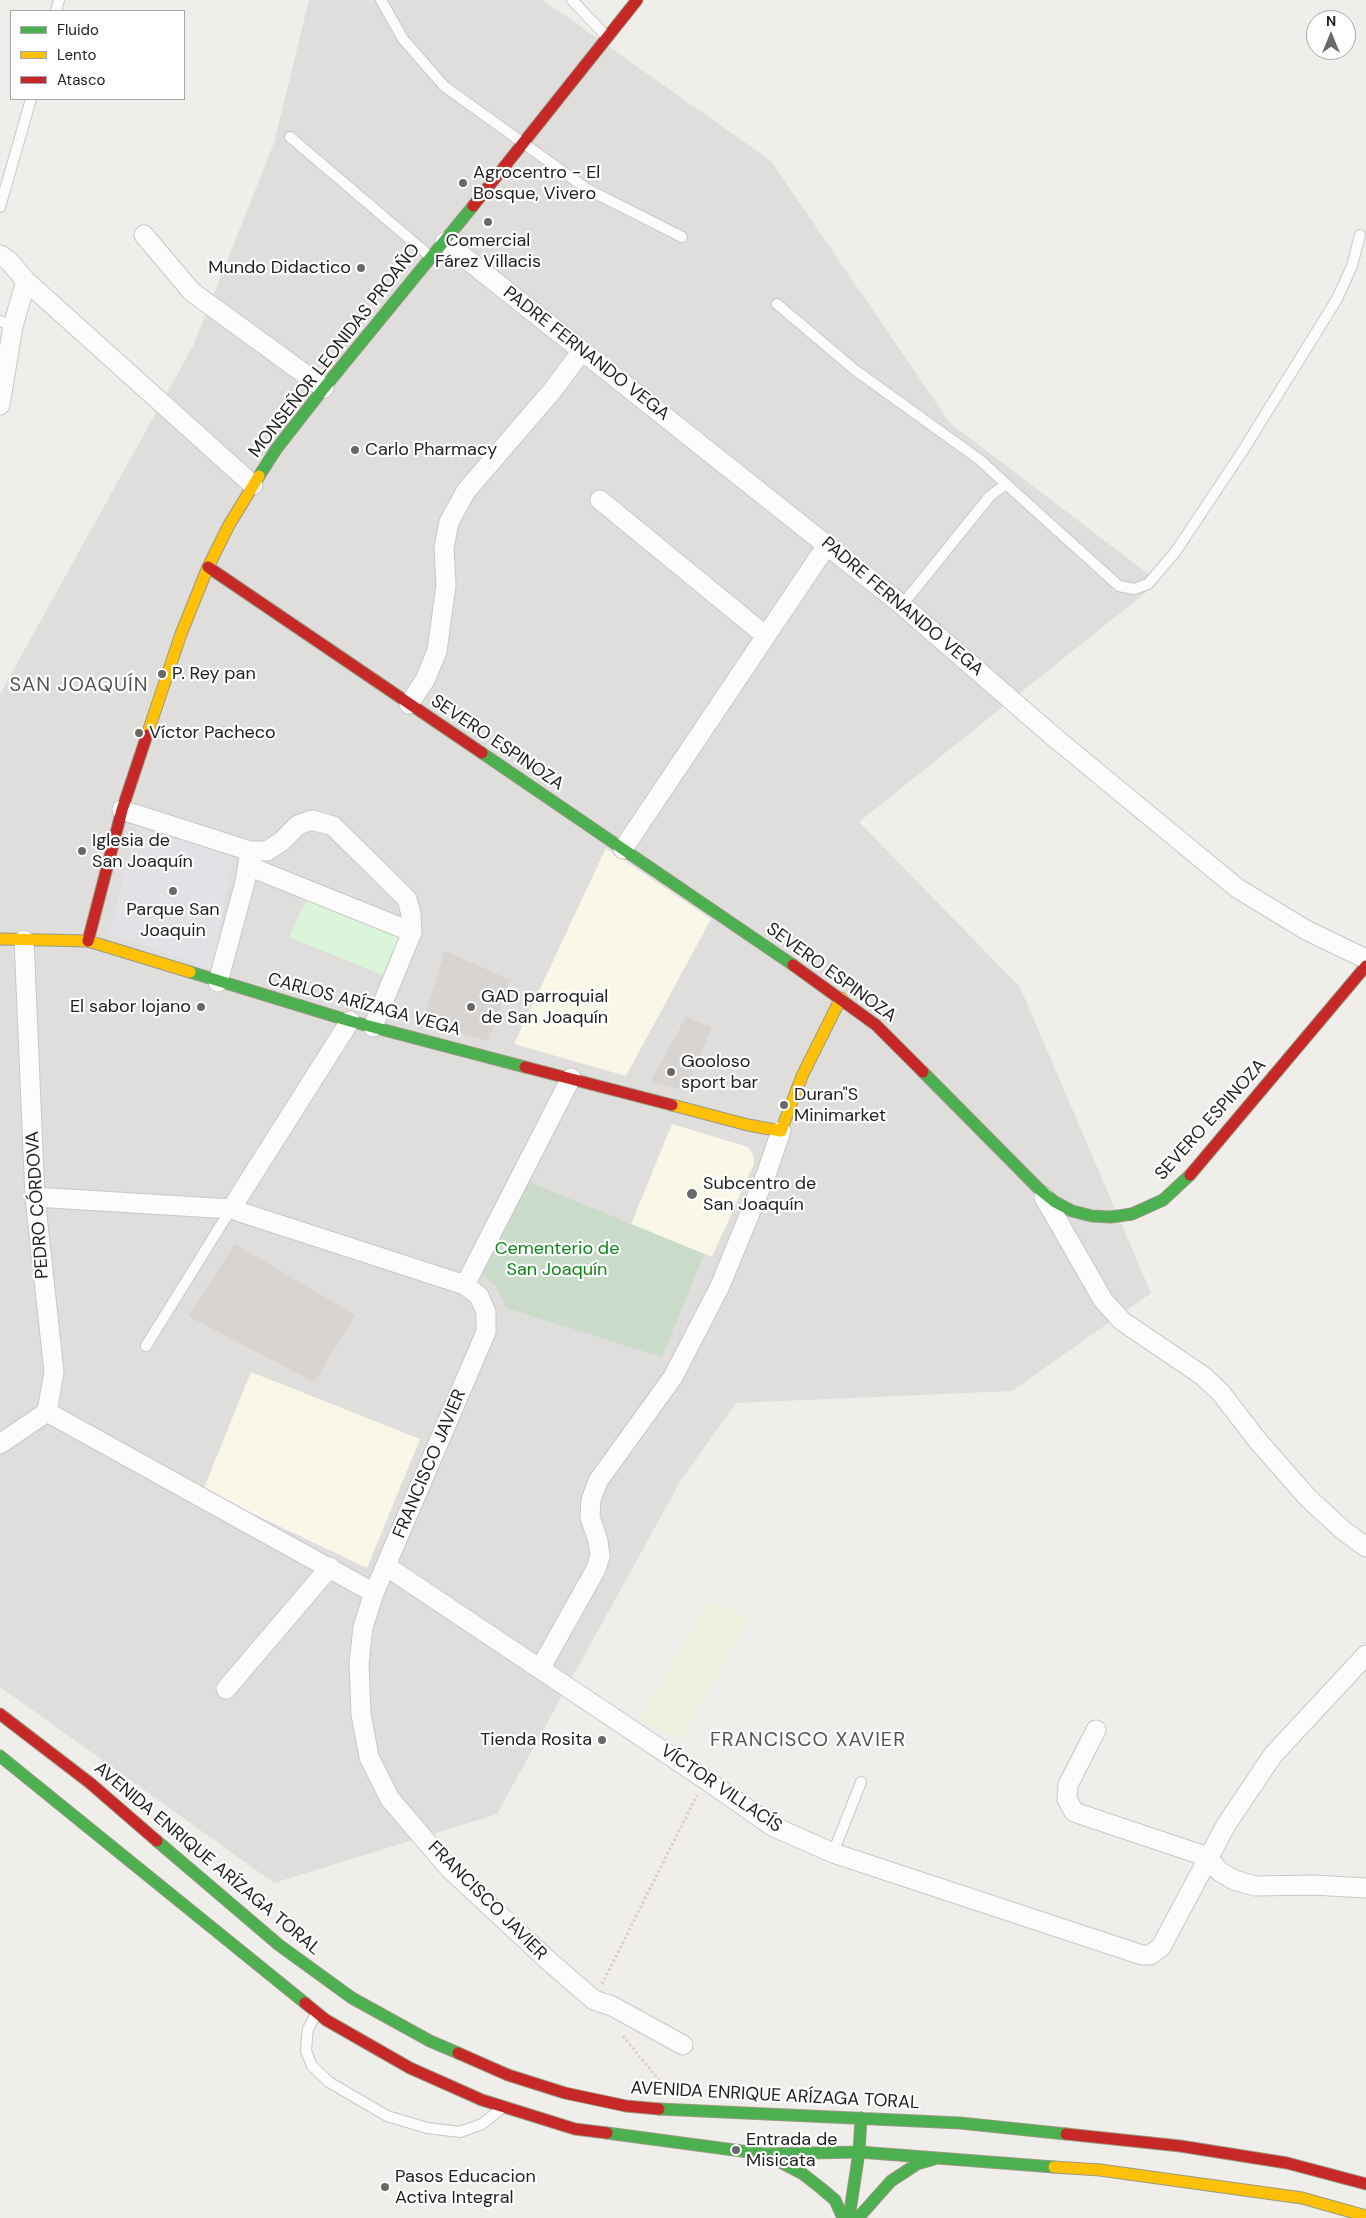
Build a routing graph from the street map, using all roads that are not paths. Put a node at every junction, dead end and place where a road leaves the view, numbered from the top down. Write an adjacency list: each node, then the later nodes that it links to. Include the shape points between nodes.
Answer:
1 (381, 0): 7 (lane, via 403,39 444,86)
2 (572, 0): 4 (lane)
3 (637, 0): 4 (street, MONSEÑOR LEONIDAS PROAÑO)
4 (608, 38): 7 (street, MONSEÑOR LEONIDAS PROAÑO)
5 (31, 100): 8 (lane)
6 (290, 137): 14 (lane)
7 (524, 144): 11 (lane, via 587,189); 12 (street, MONSEÑOR LEONIDAS PROAÑO)
8 (0, 207)
9 (144, 234): 19 (street, via 192,292)
10 (1360, 235): 21 (lane, via 1352,266 1336,299 1236,461 1176,551 1148,584 1134,589 1119,586)
11 (682, 237)
12 (445, 242): 14 (street, MONSEÑOR LEONIDAS PROAÑO); 18 (street, PADRE FERNANDO VEGA)
13 (0, 255): 15 (street)
14 (432, 258): 19 (street, MONSEÑOR LEONIDAS PROAÑO)
15 (26, 281): 17 (street); 22 (street)
16 (777, 304): 21 (lane, via 855,370 980,460)
17 (7, 324): 20 (street)
18 (582, 351): 24 (street, PADRE FERNANDO VEGA); 28 (street, via 466,491 449,522 444,548 446,585 437,652 425,680)
19 (324, 388): 22 (street, MONSEÑOR LEONIDAS PROAÑO)
20 (0, 405)
21 (1006, 484): 26 (lane, via 990,496)
22 (253, 485): 25 (street, MONSEÑOR LEONIDAS PROAÑO)
23 (600, 500): 27 (street)
24 (827, 545): 26 (street, PADRE FERNANDO VEGA); 27 (street)
25 (208, 567): 28 (street, SEVERO ESPINOZA); 29 (street, MONSEÑOR LEONIDAS PROAÑO, via 181,634)
26 (902, 605): 36 (street, PADRE FERNANDO VEGA, via 1061,743 1237,888 1306,930)
27 (766, 636): 30 (street)
28 (409, 704): 30 (street, SEVERO ESPINOZA)
29 (122, 810): 31 (street); 35 (street, MONSEÑOR LEONIDAS PROAÑO)
30 (624, 849): 39 (street, SEVERO ESPINOZA)
31 (249, 858): 32 (street); 32 (street, via 282,841 298,825 312,820 333,826 407,899 412,914); 38 (street, via 246,882)
32 (412, 932): 41 (street)
33 (0, 939): 34 (street, CARLOS ARÍZAGA VEGA)
34 (24, 940): 35 (street, CARLOS ARÍZAGA VEGA); 45 (street, PEDRO CÓRDOVA)
35 (88, 941): 38 (street, CARLOS ARÍZAGA VEGA)
36 (1366, 959)
37 (1366, 966): 44 (street, SEVERO ESPINOZA, via 1185,1181 1163,1200 1132,1214 1092,1216 1055,1202)
38 (218, 982): 40 (street, CARLOS ARÍZAGA VEGA)
39 (841, 998): 43 (street, via 802,1076); 44 (street, SEVERO ESPINOZA, via 876,1025)
40 (350, 1021): 41 (street, CARLOS ARÍZAGA VEGA); 46 (street)
41 (373, 1027): 42 (street, CARLOS ARÍZAGA VEGA)
42 (571, 1078): 43 (street, CARLOS ARÍZAGA VEGA); 47 (street)
43 (781, 1131): 56 (street, via 764,1181 703,1319 672,1377 598,1481 591,1500 590,1517 600,1556 596,1569)
44 (1039, 1189): 51 (street, via 1103,1300 1122,1321 1203,1376 1221,1393 1309,1499)
45 (35, 1197): 46 (street, FRANCISCO JAVIER); 49 (street, PEDRO CÓRDOVA, via 54,1372)
46 (232, 1210): 47 (street, FRANCISCO JAVIER); 48 (lane)
47 (465, 1285): 52 (street, FRANCISCO JAVIER, via 479,1296 483,1304 486,1332)
48 (146, 1346)
49 (47, 1412): 50 (street); 53 (street)
50 (0, 1444)
51 (1366, 1547)
52 (386, 1566): 54 (street, FRANCISCO JAVIER); 56 (street, VÍCTOR VILLACÍS)
53 (330, 1567): 54 (street); 57 (street)
54 (374, 1593): 66 (street, FRANCISCO JAVIER, via 363,1627 359,1664 361,1714 369,1757 390,1799 449,1868 550,1964 594,2000 612,2006)
55 (1366, 1655): 63 (street, via 1273,1755)
56 (540, 1668): 62 (street, VÍCTOR VILLACÍS, via 772,1826)
57 (226, 1689)
58 (0, 1714): 68 (street, AVENIDA ENRIQUE ARÍZAGA TORAL, via 90,1783 279,1946 352,1998 430,2041 508,2075 564,2093 626,2106)
59 (1096, 1730): 63 (street, via 1068,1785 1067,1799 1074,1812)
60 (0, 1756): 65 (street)
61 (861, 1782): 62 (lane)
62 (833, 1853): 63 (street, VÍCTOR VILLACÍS, via 1135,1953 1150,1955 1161,1947)
63 (1208, 1857): 64 (street, via 1226,1876 1255,1886)
64 (1366, 1888)
65 (317, 2013): 67 (street, via 410,2068); 67 (lane, via 307,2037 306,2051 312,2066 329,2082 387,2116 428,2128 460,2132 482,2124)
66 (683, 2046)
67 (504, 2107): 70 (street, via 575,2129)
68 (861, 2118): 69 (street); 72 (street, AVENIDA ENRIQUE ARÍZAGA TORAL, via 960,2123 1180,2146 1287,2164)
69 (859, 2152): 70 (street); 71 (street); 75 (street)
70 (764, 2154): 74 (street, via 822,2188 835,2200)
71 (939, 2158): 73 (street, via 1100,2170 1302,2198); 76 (street, via 917,2164 891,2181)
72 (1366, 2184)
73 (1366, 2216)
74 (843, 2218)
75 (849, 2218)
76 (858, 2218)

